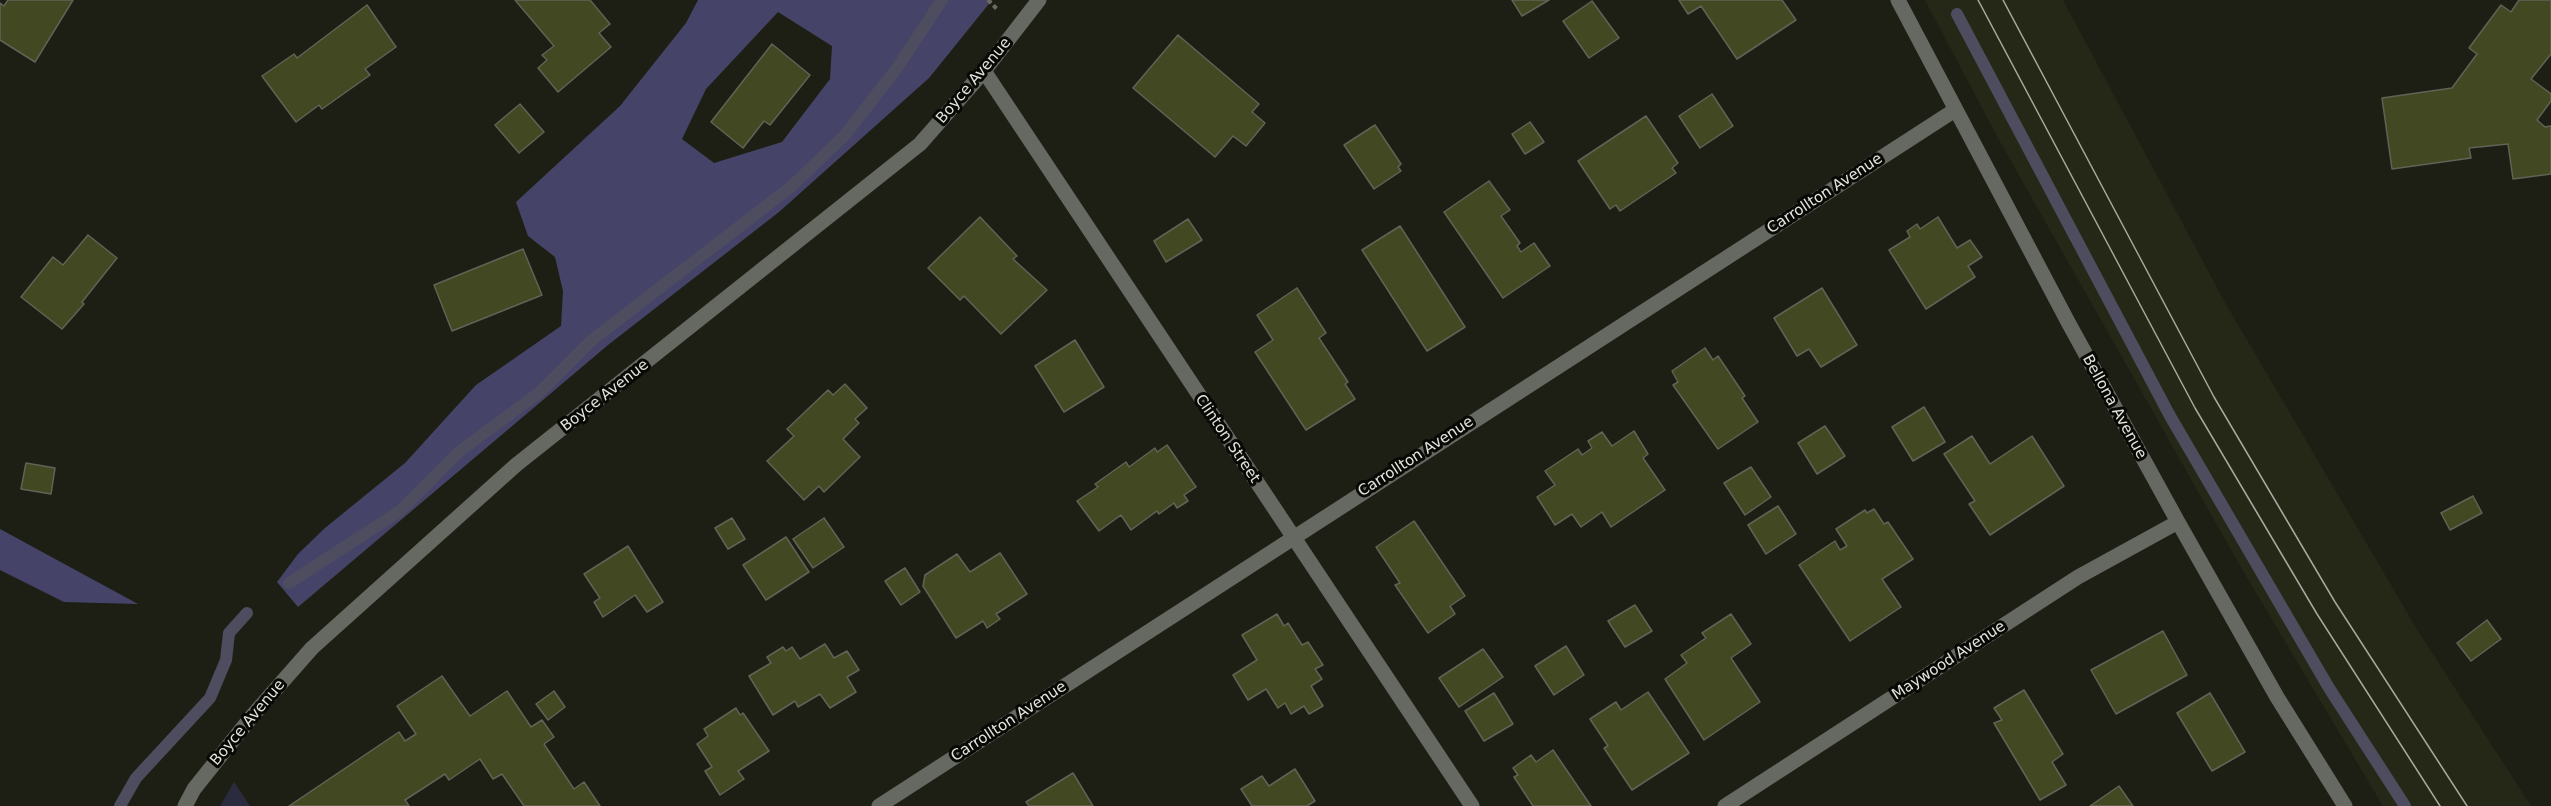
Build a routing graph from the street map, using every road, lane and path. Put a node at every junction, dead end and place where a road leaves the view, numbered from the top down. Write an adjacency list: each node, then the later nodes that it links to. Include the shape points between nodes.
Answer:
1 (1040, 0): 3 (street, Boyce Avenue)
2 (1898, 0): 4 (street, Bellona Avenue)
3 (984, 71): 6 (street, Clinton Street); 7 (street, Boyce Avenue, via 920,144 516,465 312,648 253,715)
4 (1955, 110): 5 (street, Bellona Avenue); 6 (street, Carrollton Avenue)
5 (2178, 522): 10 (street, Maywood Avenue, via 2078,577); 11 (street, Bellona Avenue, via 2277,697)
6 (1293, 537): 8 (street, Carrollton Avenue); 9 (street, Clinton Street)
7 (185, 806)
8 (879, 806)
9 (1472, 806)
10 (1725, 806)
11 (2345, 806)

